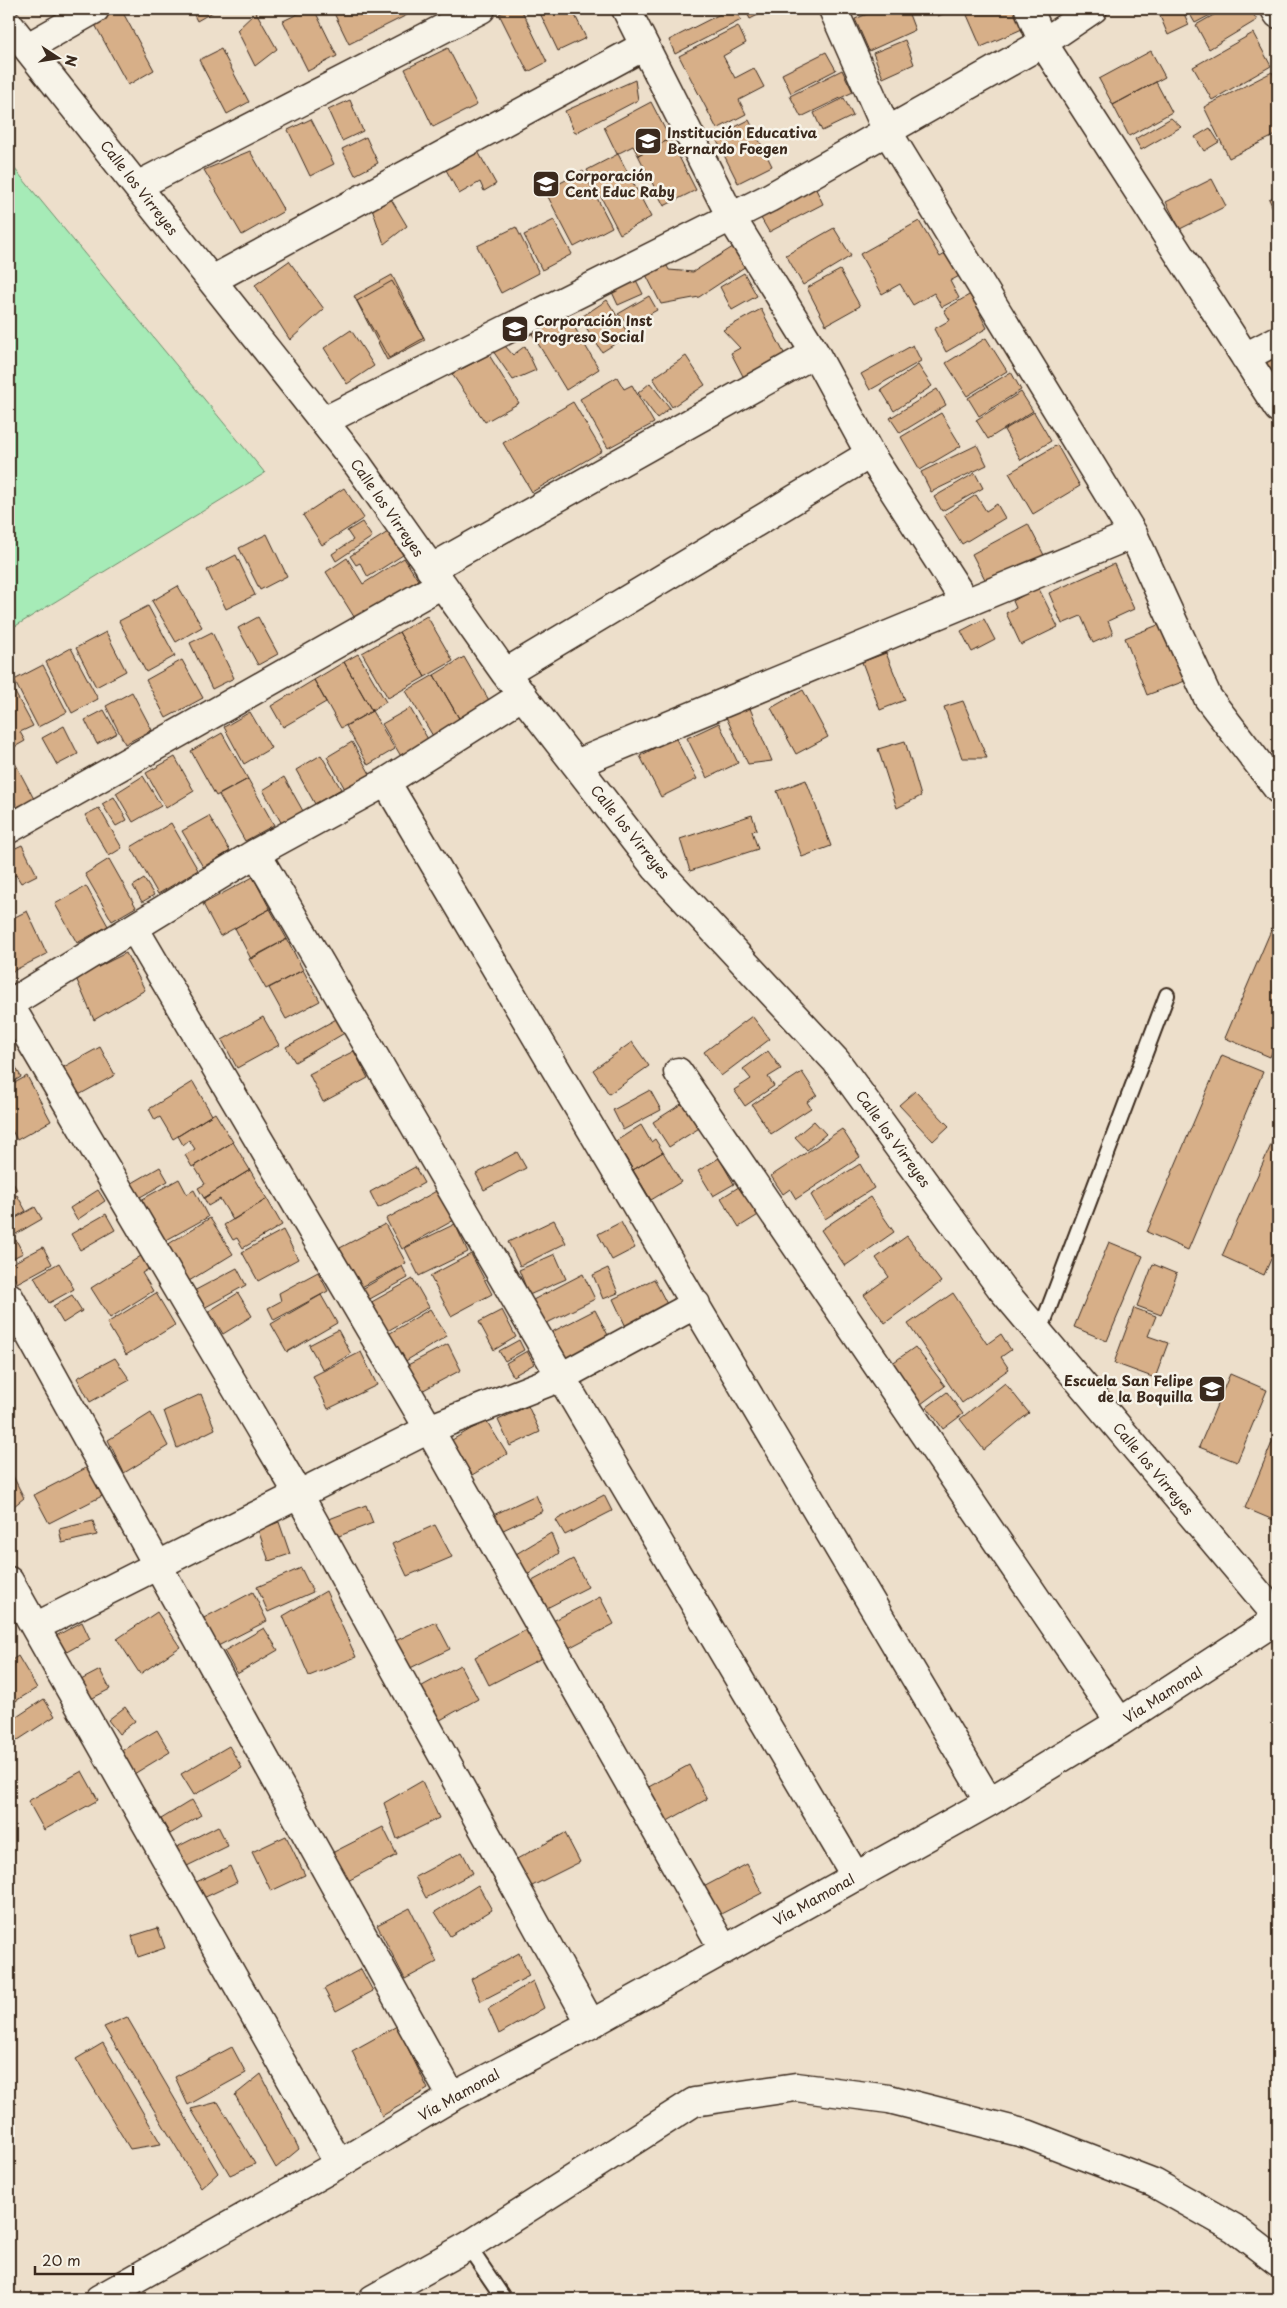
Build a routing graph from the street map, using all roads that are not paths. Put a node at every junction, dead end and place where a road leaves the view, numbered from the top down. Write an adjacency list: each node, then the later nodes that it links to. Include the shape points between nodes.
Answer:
1 (95, 9): 12 (street)
2 (481, 9): 14 (street)
3 (626, 9): 11 (street)
4 (833, 9): 13 (street)
5 (1029, 9): 10 (street)
6 (1093, 9): 10 (street)
7 (1275, 9): 8 (street)
8 (1278, 14)
9 (9, 25): 12 (street, Calle los Virreyes)
10 (1043, 43): 13 (street); 19 (street)
11 (644, 46): 15 (street); 16 (street)
12 (28, 47): 14 (street, Calle los Virreyes)
13 (887, 131): 15 (street); 23 (street)
14 (137, 186): 16 (street, Calle los Virreyes)
15 (731, 217): 18 (street); 21 (street)
16 (212, 280): 21 (street, Calle los Virreyes)
17 (1278, 340): 19 (street)
18 (815, 353): 22 (street); 24 (street)
19 (1245, 357): 20 (street)
20 (1278, 408)
21 (324, 421): 24 (street, Calle los Virreyes)
22 (870, 454): 25 (street); 26 (street)
23 (1133, 534): 25 (street); 30 (street, via 1208,698)
24 (436, 577): 26 (street, Calle los Virreyes); 31 (street)
25 (966, 603): 28 (street)
26 (505, 673): 27 (street, Calle los Virreyes)
27 (523, 695): 28 (street, Calle los Virreyes); 29 (street)
28 (576, 764): 38 (street, Calle los Virreyes, via 656,868 836,1061 1001,1288)
29 (386, 782): 32 (street); 37 (street)
30 (1278, 789)
31 (9, 829)
32 (256, 853): 33 (street); 39 (street)
33 (134, 928): 40 (street); 41 (street, via 9,1004)
34 (1167, 995): 38 (lane)
35 (678, 1072): 46 (street)
36 (9, 1297): 42 (street)
37 (696, 1304): 39 (street); 47 (street)
38 (1039, 1334): 44 (street, Calle los Virreyes)
39 (561, 1377): 40 (street); 48 (street)
40 (429, 1429): 41 (street); 49 (street)
41 (298, 1495): 42 (street); 50 (street)
42 (156, 1566): 45 (street); 51 (street)
43 (9, 1581): 45 (street)
44 (1278, 1618): 46 (street, Vía Mamonal)
45 (36, 1627): 52 (street)
46 (1120, 1722): 47 (street, Vía Mamonal)
47 (989, 1802): 48 (street, Vía Mamonal)
48 (856, 1876): 49 (street, Vía Mamonal)
49 (724, 1950): 50 (street, Vía Mamonal)
50 (591, 2024): 51 (street, Vía Mamonal)
51 (452, 2097): 52 (street, Vía Mamonal)
52 (339, 2164): 55 (street, Vía Mamonal)
53 (468, 2246): 54 (street, via 694,2102 796,2086 889,2099 1027,2134 1154,2183 1234,2228); 56 (street); 57 (lane)
54 (1278, 2262)
55 (99, 2299)
56 (373, 2299)
57 (504, 2299)

